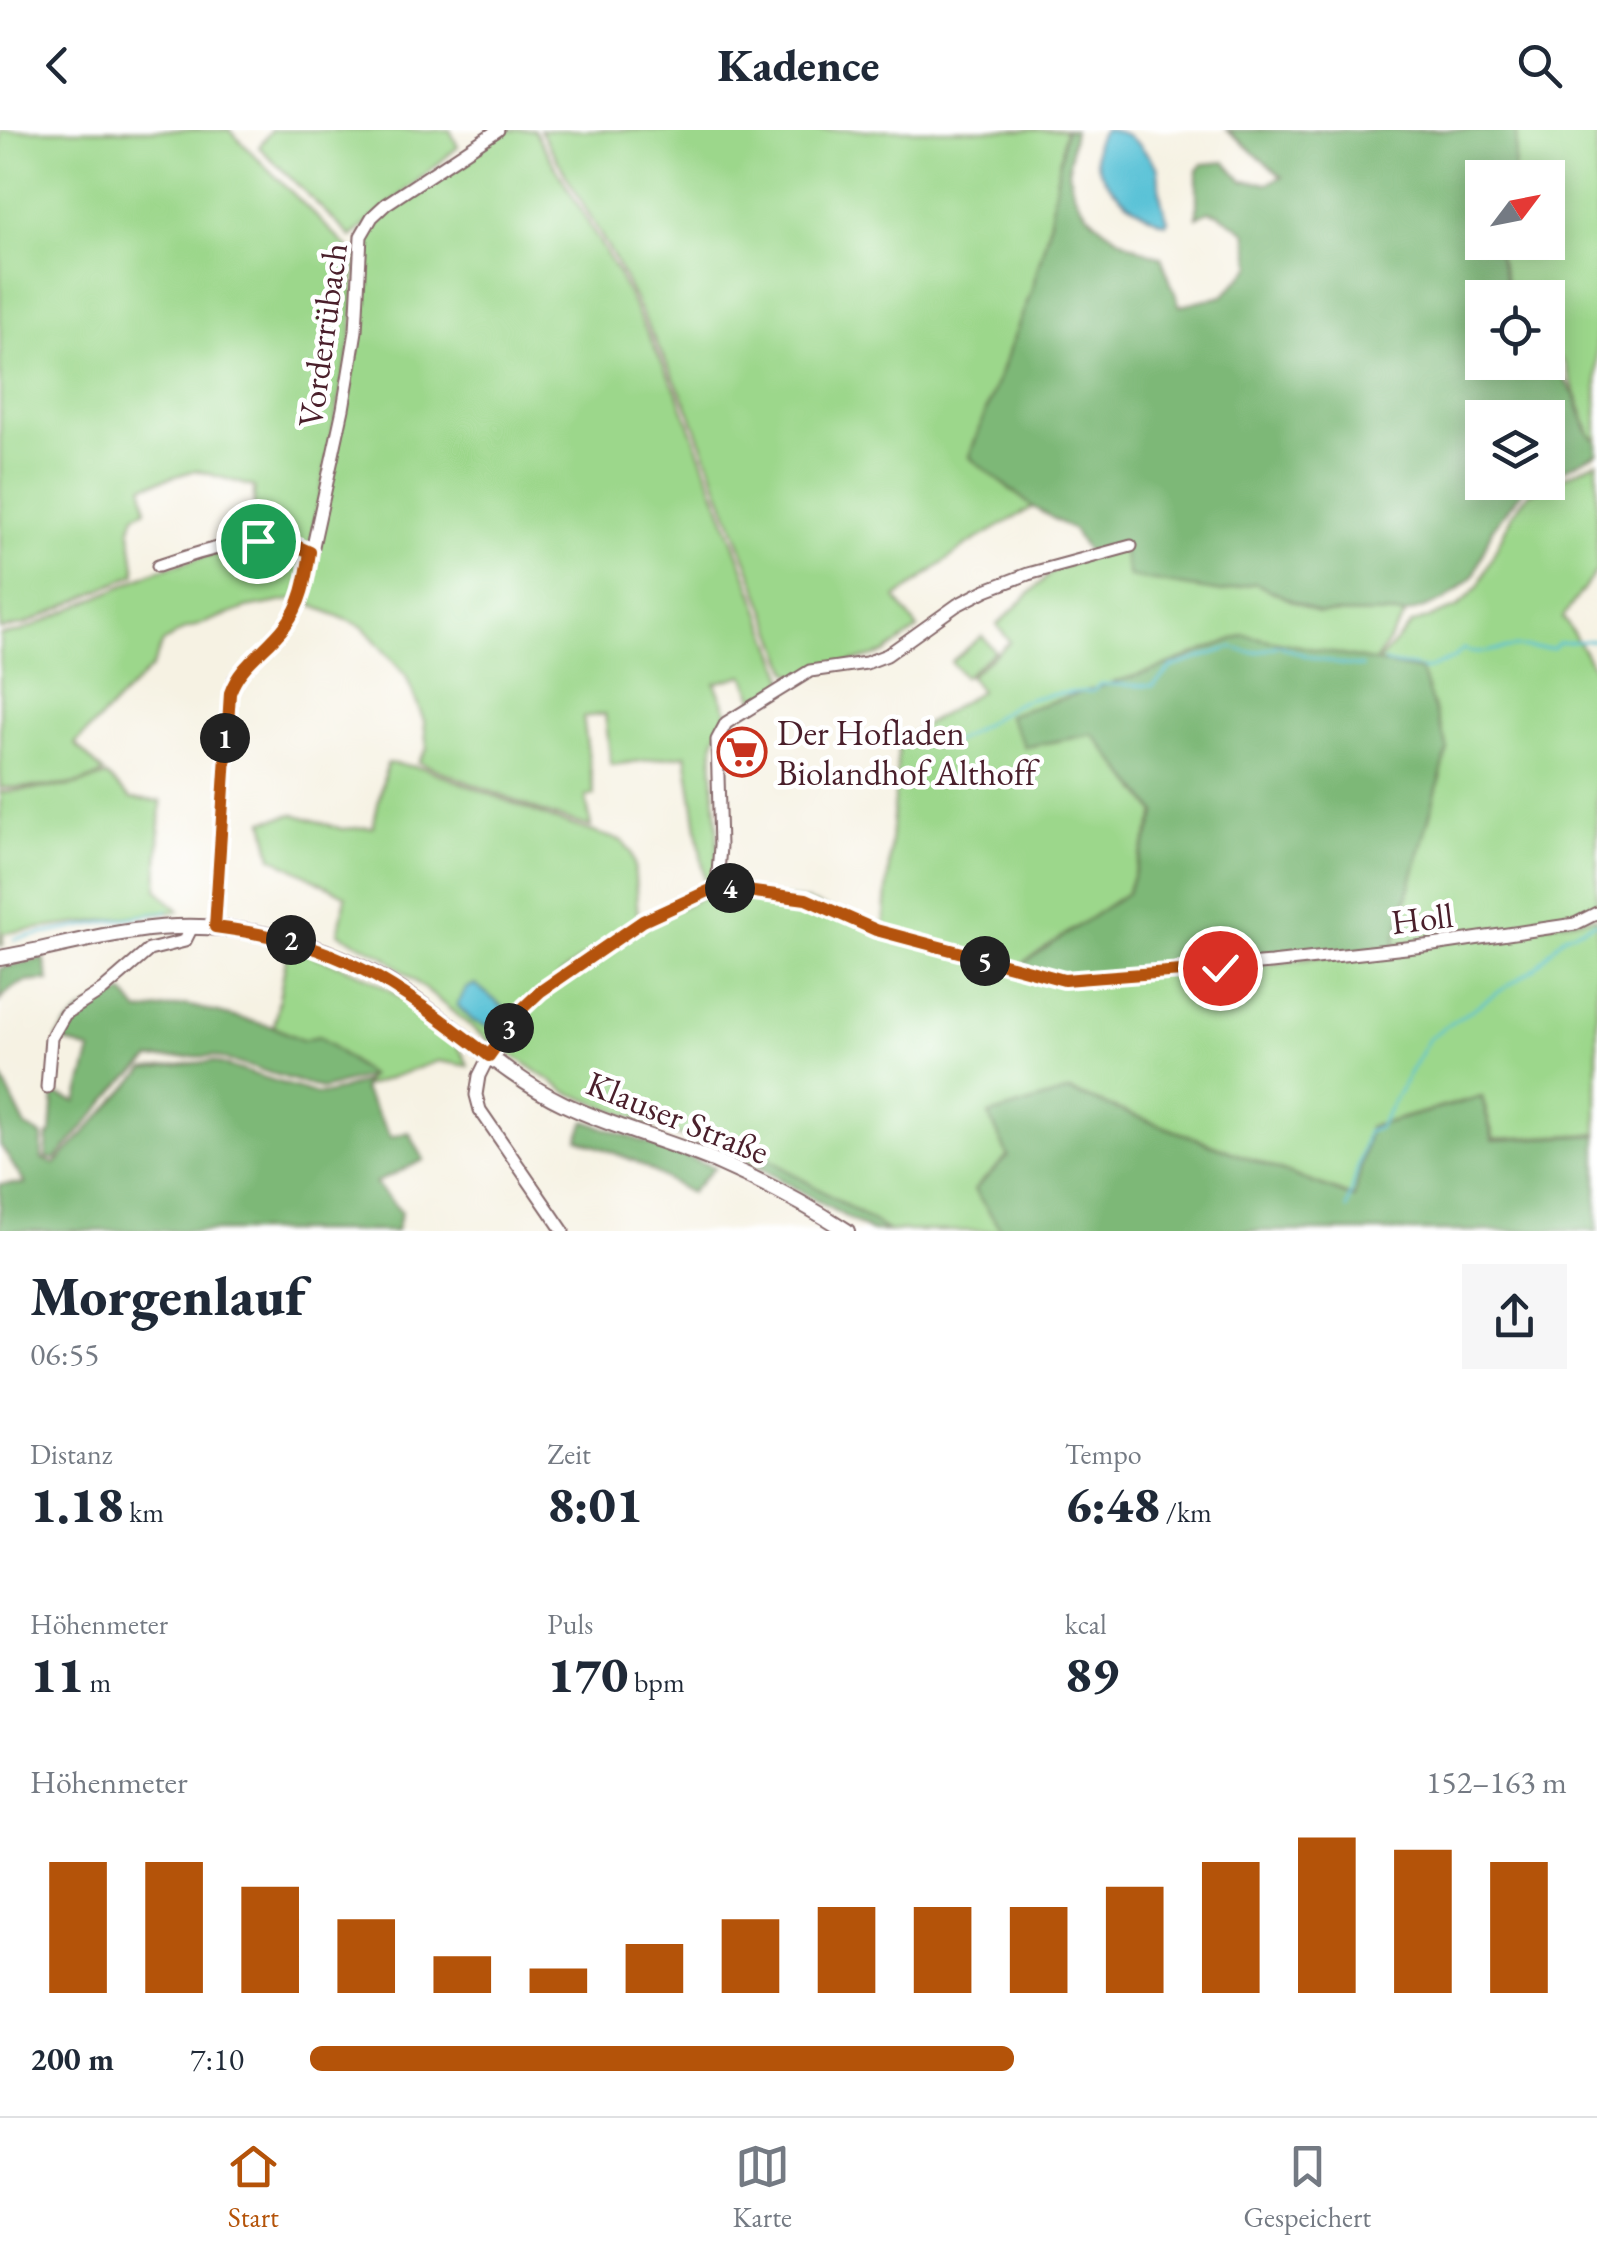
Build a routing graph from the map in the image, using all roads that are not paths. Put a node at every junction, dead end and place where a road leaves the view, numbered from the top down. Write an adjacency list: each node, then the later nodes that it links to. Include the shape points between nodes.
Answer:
1 (498, 130): 3 (street, Vorderrübach, via 386,204 361,236 356,331)
2 (1131, 546): 5 (street, via 986,590 887,655 810,672 726,723 717,740)
3 (310, 552): 4 (street, via 258,541); 8 (street, Vorderrübach, via 301,601 230,693)
4 (158, 566)
5 (717, 887): 6 (street, Holl, via 806,899 876,930 1064,980 1432,945 1575,924); 10 (street, via 643,921 541,991)
6 (1597, 913)
7 (192, 927): 8 (main road, Klauser Straße); 9 (main road, Klauser Straße, via 135,930); 11 (street, Klauser Straße, via 185,941 149,950 65,1014 51,1038)
8 (215, 927): 10 (main road, Klauser Straße, via 298,941 358,964)
9 (0, 958)
10 (489, 1056): 12 (street, via 476,1094 480,1110); 13 (main road, Klauser Straße, via 563,1103 720,1163)
11 (47, 1087)
12 (564, 1231)
13 (847, 1231)

